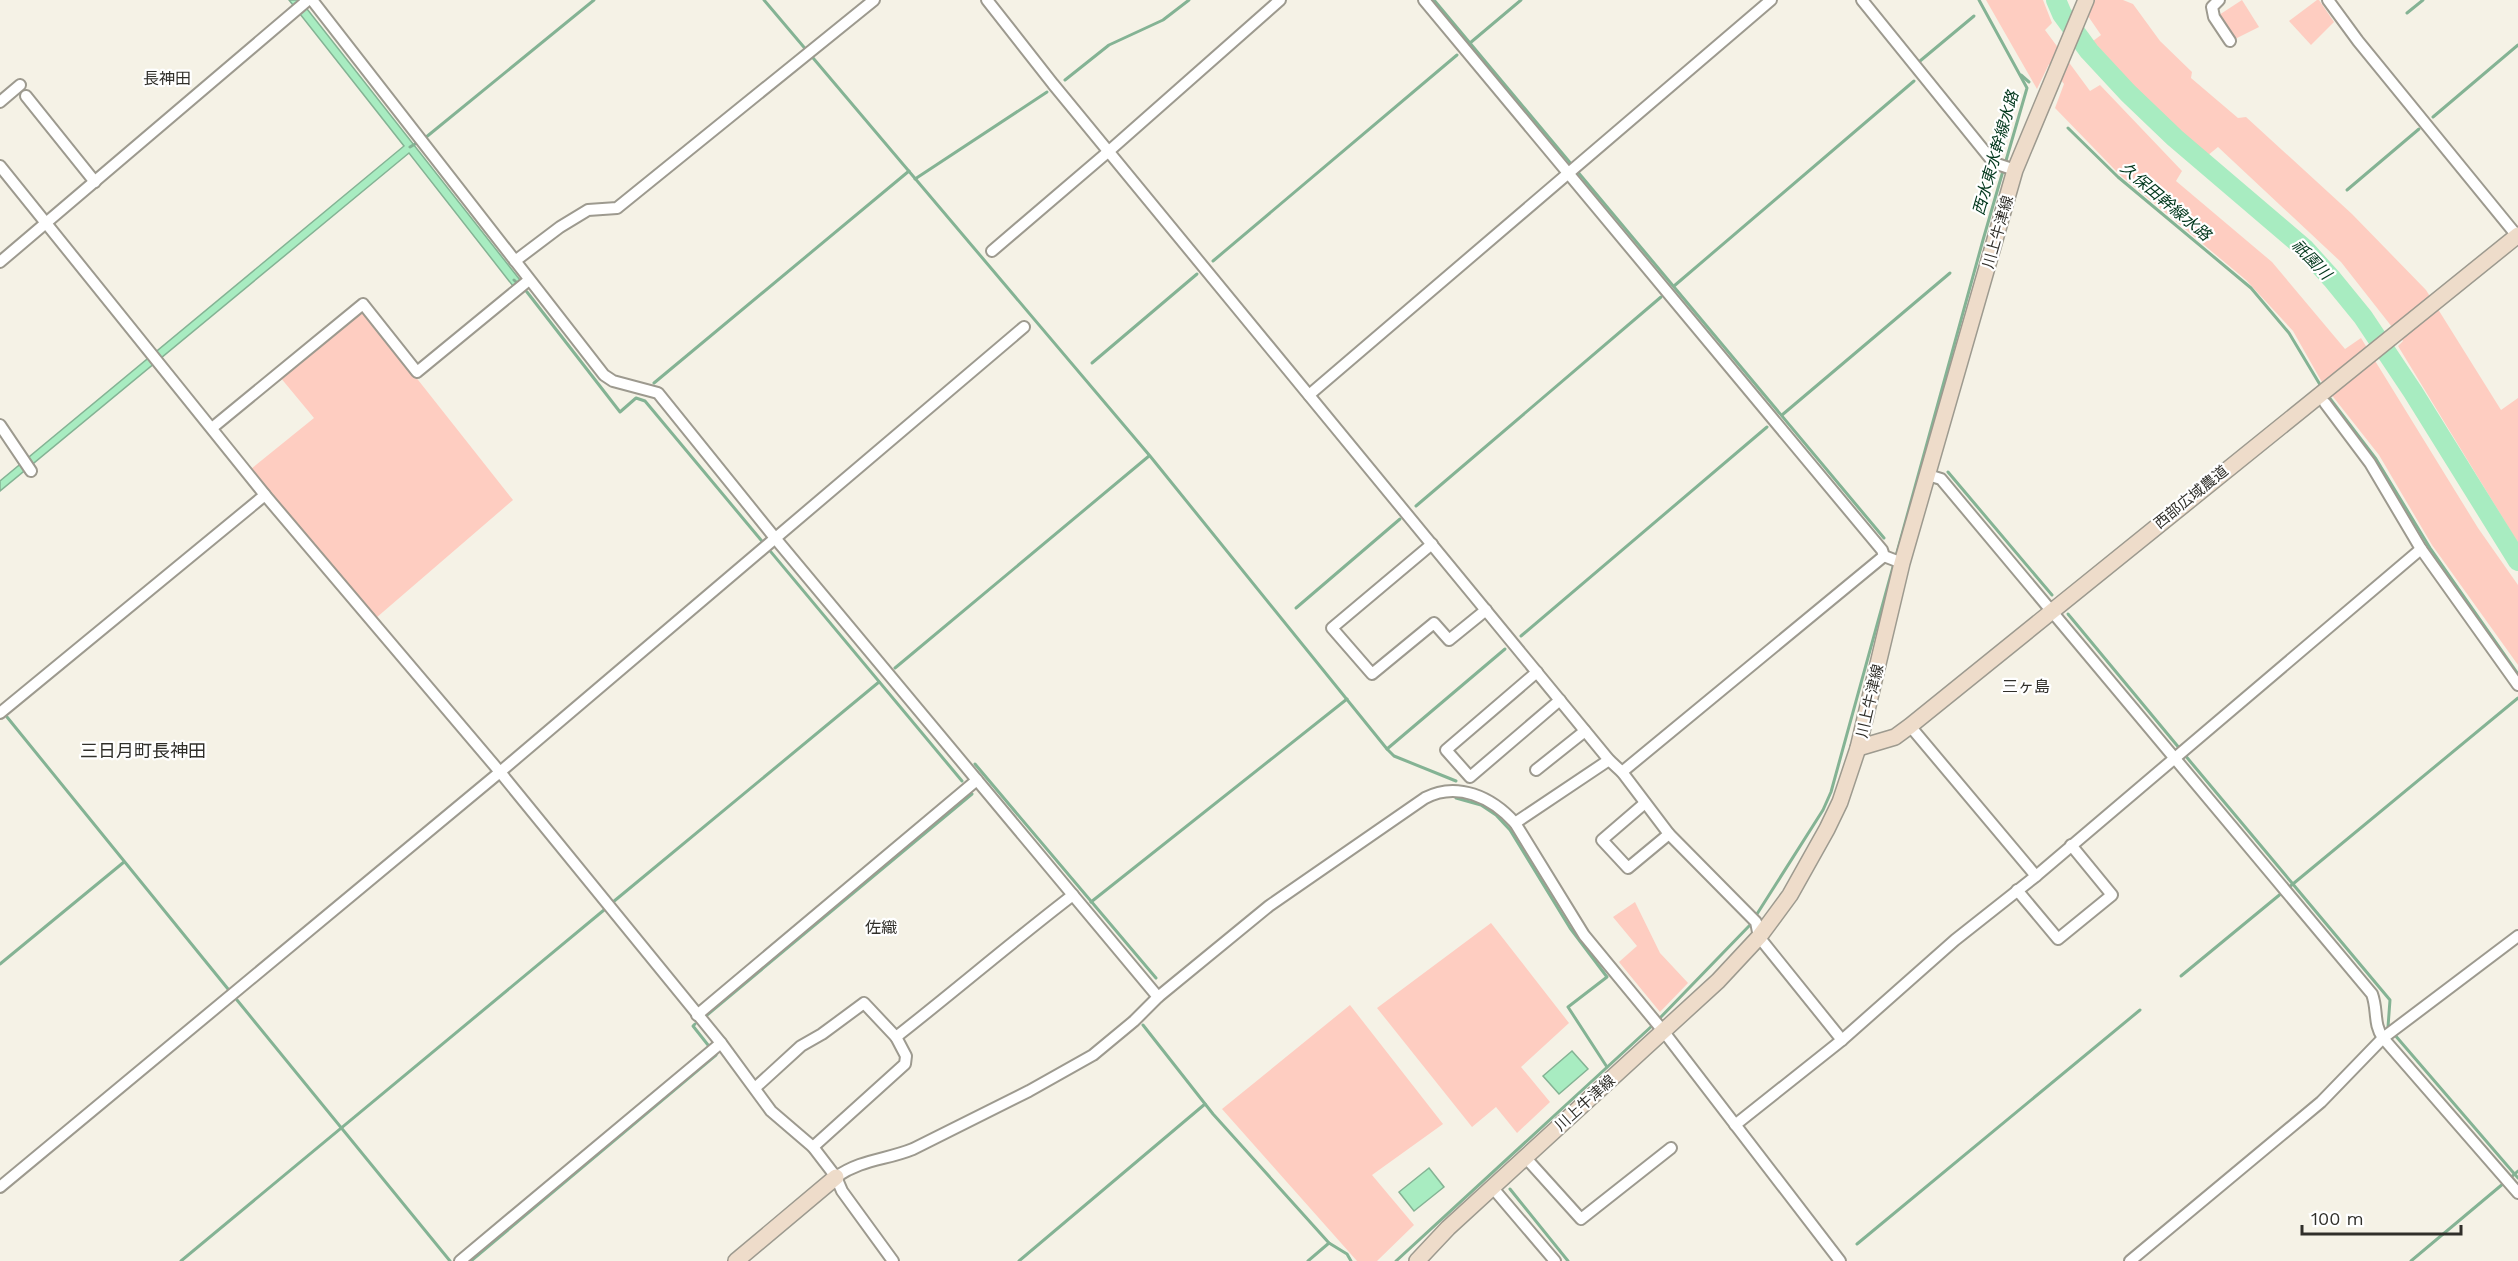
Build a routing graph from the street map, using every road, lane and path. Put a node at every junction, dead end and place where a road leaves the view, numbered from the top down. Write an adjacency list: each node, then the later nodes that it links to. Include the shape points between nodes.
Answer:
1 (874, 0): 23 (street, via 617,208 588,210)
2 (987, 0): 15 (street)
3 (1280, 0): 15 (street)
4 (1424, 0): 18 (street)
5 (1771, 0): 18 (street)
6 (1862, 0): 17 (street, via 1994,163)
7 (2086, 0): 17 (main road, 川上牛津線)
8 (2219, 0): 11 (street, via 2212,7 2214,17)
9 (2328, 0): 21 (street)
10 (308, 1): 19 (street); 23 (street)
11 (2229, 41)
12 (20, 85): 14 (street)
13 (26, 96): 19 (street)
14 (0, 102)
15 (1109, 151): 22 (street); 27 (street)
16 (0, 166): 20 (street)
17 (2015, 170): 32 (main road, 川上牛津線)
18 (1568, 173): 27 (street); 37 (street)
19 (95, 182): 20 (street)
20 (46, 223): 24 (street); 30 (street)
21 (2518, 236): 40 (main road, 西部広域農道)
22 (992, 251)
23 (514, 261): 25 (street)
24 (0, 262)
25 (530, 280): 30 (street, via 417,372 363,304); 34 (street, via 604,375 658,393)
26 (1024, 327): 34 (street)
27 (1309, 395): 35 (street)
28 (2325, 403): 36 (street, via 2370,463)
29 (0, 424): 31 (street)
30 (212, 428): 33 (street)
31 (31, 471)
32 (1928, 475): 38 (main road, 川上牛津線); 40 (street, via 1941,479)
33 (266, 495): 44 (street); 51 (street)
34 (775, 538): 51 (street); 53 (street)
35 (1432, 544): 39 (street); 39 (street, via 1332,628 1372,674 1434,623 1449,640)
36 (2421, 549): 42 (street); 48 (street)
37 (1884, 556): 38 (street); 52 (street)
38 (1902, 563): 47 (main road, 川上牛津線)
39 (1486, 610): 41 (street)
40 (2051, 610): 45 (main road, 西部広域農道); 48 (street)
41 (1537, 672): 43 (street); 43 (street, via 1446,750 1470,777)
42 (2518, 685)
43 (1560, 700): 46 (street)
44 (0, 713)
45 (1910, 726): 47 (main road, 西部広域農道, via 1895,737); 58 (street)
46 (1586, 731): 49 (street); 50 (street)
47 (1858, 748): 61 (main road, 川上牛津線, via 1840,802 1790,895)
48 (2175, 758): 57 (street); 67 (street, via 2372,994 2376,1028)
49 (1609, 760): 52 (street); 55 (street)
50 (1536, 770)
51 (500, 772): 64 (street); 76 (street)
52 (1622, 772): 54 (street)
53 (977, 780): 60 (street); 64 (street)
54 (1645, 803): 56 (street); 56 (street, via 1602,840 1628,868)
55 (1515, 823): 63 (street, via 1500,808 1468,792 1432,794 1269,906); 65 (street, via 1584,935)
56 (1669, 834): 61 (street, via 1712,875)
57 (2071, 845): 58 (street); 59 (street, via 2112,895 2058,939)
58 (2036, 876): 59 (street)
59 (2017, 890): 68 (street)
60 (1072, 895): 63 (street); 66 (street)
61 (1755, 926): 65 (main road, 川上牛津線); 68 (street)
62 (2518, 936): 67 (street)
63 (1158, 997): 75 (street, via 1106,1046 1062,1074 913,1149 866,1161)
64 (697, 1015): 69 (street)
65 (1658, 1025): 71 (street); 74 (main road, 川上牛津線)
66 (896, 1036): 70 (street, via 864,1003 801,1046); 72 (street, via 906,1056 905,1064)
67 (2383, 1038): 78 (street); 85 (street, via 2321,1102)
68 (1842, 1040): 71 (street)
69 (721, 1043): 70 (street); 79 (street)
70 (755, 1088): 72 (street, via 771,1111)
71 (1735, 1125): 84 (street)
72 (813, 1147): 75 (street)
73 (1671, 1148): 74 (street, via 1581,1219)
74 (1525, 1157): 77 (main road, 川上牛津線)
75 (836, 1177): 80 (main road); 81 (street)
76 (0, 1187)
77 (1492, 1187): 82 (main road, 川上牛津線); 83 (street)
78 (2514, 1189)
79 (460, 1261)
80 (736, 1261)
81 (893, 1261)
82 (1417, 1261)
83 (1555, 1261)
84 (1840, 1261)
85 (2130, 1261)

